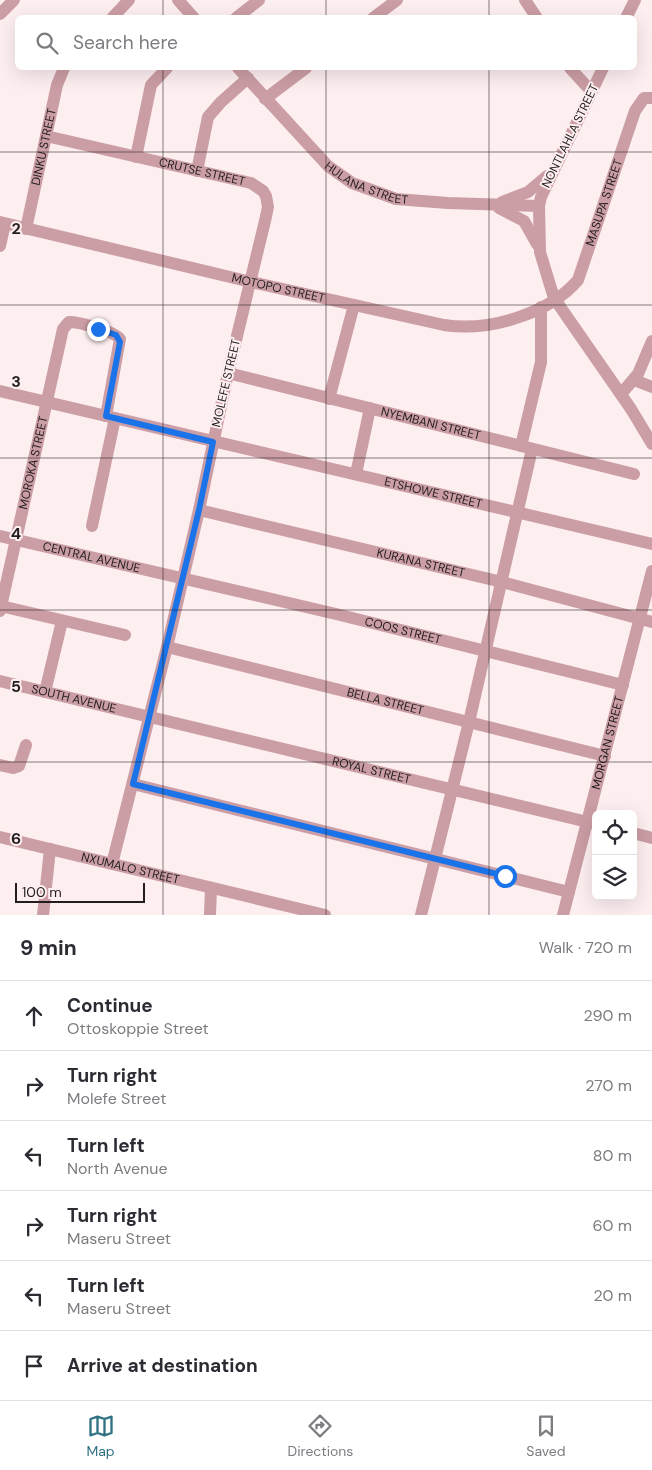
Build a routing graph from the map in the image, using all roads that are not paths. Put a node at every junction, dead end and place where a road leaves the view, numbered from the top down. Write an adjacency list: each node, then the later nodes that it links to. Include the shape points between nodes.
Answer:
1 (14, 0): 8 (street)
2 (129, 0): 9 (street)
3 (178, 0): 10 (street)
4 (259, 0): 11 (street)
5 (397, 0): 12 (street)
6 (525, 0): 13 (street)
7 (635, 0): 14 (street)
8 (0, 14)
9 (115, 15)
10 (191, 15)
11 (240, 15)
12 (377, 15)
13 (535, 15)
14 (628, 15)
15 (63, 70): 25 (street, DINKU STREET)
16 (165, 70): 26 (street, via 151,85)
17 (240, 70): 21 (street, HULANA STREET)
18 (303, 70): 24 (street)
19 (572, 70): 22 (street)
20 (602, 70): 22 (street, NONTLAHLA STREET)
21 (248, 78): 24 (street, HULANA STREET); 27 (street, via 208,117)
22 (591, 91): 28 (street, NONTLAHLA STREET)
23 (648, 98): 36 (street, MASUPA STREET, via 635,110 583,269 572,286)
24 (265, 99): 29 (street, HULANA STREET, via 328,166 352,183 396,199)
25 (46, 136): 26 (street, CRUTSE STREET); 32 (street, DINKU STREET)
26 (136, 157): 27 (street, CRUTSE STREET)
27 (197, 171): 35 (street, CRUTSE STREET, via 251,183 266,196 268,207)
28 (552, 172): 29 (street, via 528,192); 30 (street, NONTLAHLA STREET)
29 (494, 205): 30 (street, HULANA STREET); 34 (street, via 524,221)
30 (539, 206): 34 (street)
31 (3, 223): 32 (street, MOTOPO STREET); 33 (street)
32 (26, 229): 35 (street, MOTOPO STREET)
33 (0, 246)
34 (540, 248): 36 (street, via 542,265)
35 (251, 282): 37 (street, MOTOPO STREET); 40 (street, MOLEFE STREET)
36 (554, 298): 38 (street, MOTOPO STREET); 44 (street)
37 (354, 305): 38 (street, MOTOPO STREET, via 444,324 469,326 508,321); 45 (street)
38 (541, 307): 51 (street, via 541,362)
39 (652, 341): 41 (street)
40 (228, 373): 45 (street, NYEMBANI STREET); 49 (street, MOLEFE STREET)
41 (634, 380): 42 (street); 44 (street)
42 (652, 387)
43 (0, 391): 46 (street, ETSHOWE STREET)
44 (621, 394): 50 (street)
45 (329, 399): 47 (street, NYEMBANI STREET)
46 (48, 402): 48 (street, ETSHOWE STREET); 48 (street, MOROKA STREET, via 63,329 72,322 120,339); 58 (street, MOROKA STREET)
47 (370, 408): 51 (street, NYEMBANI STREET); 52 (street)
48 (111, 417): 49 (street, ETSHOWE STREET); 56 (street)
49 (213, 442): 52 (street, ETSHOWE STREET); 54 (street, MOLEFE STREET)
50 (652, 444)
51 (527, 447): 53 (street, NYEMBANI STREET); 55 (street)
52 (356, 474): 55 (street, ETSHOWE STREET)
53 (634, 474)
54 (199, 510): 61 (street, MOLEFE STREET); 62 (street, KURANA STREET)
55 (519, 512): 59 (street, ETSHOWE STREET); 62 (street)
56 (92, 526)
57 (0, 536): 58 (street, CENTRAL AVENUE)
58 (16, 540): 61 (street, CENTRAL AVENUE); 63 (street, MOROKA STREET)
59 (652, 544)
60 (652, 571): 64 (street, MORGAN STREET)
61 (182, 579): 67 (street, MOLEFE STREET); 68 (street, COOS STREET)
62 (502, 582): 64 (street, KURANA STREET); 68 (street)
63 (1, 608): 65 (street)
64 (646, 620): 70 (street, MORGAN STREET)
65 (62, 621): 66 (street); 71 (street)
66 (124, 636)
67 (167, 647): 72 (street, MOLEFE STREET); 73 (street, BELLA STREET)
68 (485, 652): 70 (street, COOS STREET); 73 (street)
69 (0, 681): 71 (street, SOUTH AVENUE)
70 (623, 685): 75 (street, MORGAN STREET)
71 (45, 692): 72 (street, SOUTH AVENUE)
72 (149, 717): 77 (street, MOLEFE STREET); 78 (street, ROYAL STREET)
73 (469, 722): 75 (street, BELLA STREET); 78 (street)
74 (26, 745): 76 (street, via 19,766)
75 (605, 756): 79 (street, MORGAN STREET)
76 (0, 766)
77 (133, 784): 85 (street); 86 (street, MOLEFE STREET)
78 (453, 788): 80 (street, ROYAL STREET); 85 (street)
79 (595, 810)
80 (592, 823): 88 (street, MORGAN STREET)
81 (637, 834): 83 (street)
82 (0, 837): 84 (street, NXUMALO STREET)
83 (652, 838)
84 (50, 849): 86 (street, NXUMALO STREET); 89 (street)
85 (436, 860): 88 (street); 92 (street)
86 (112, 864): 87 (street, NXUMALO STREET)
87 (211, 888): 90 (street); 91 (street, NXUMALO STREET)
88 (569, 892): 93 (street, MORGAN STREET)
89 (43, 915)
90 (210, 915)
91 (325, 915)
92 (421, 915)
93 (563, 915)

